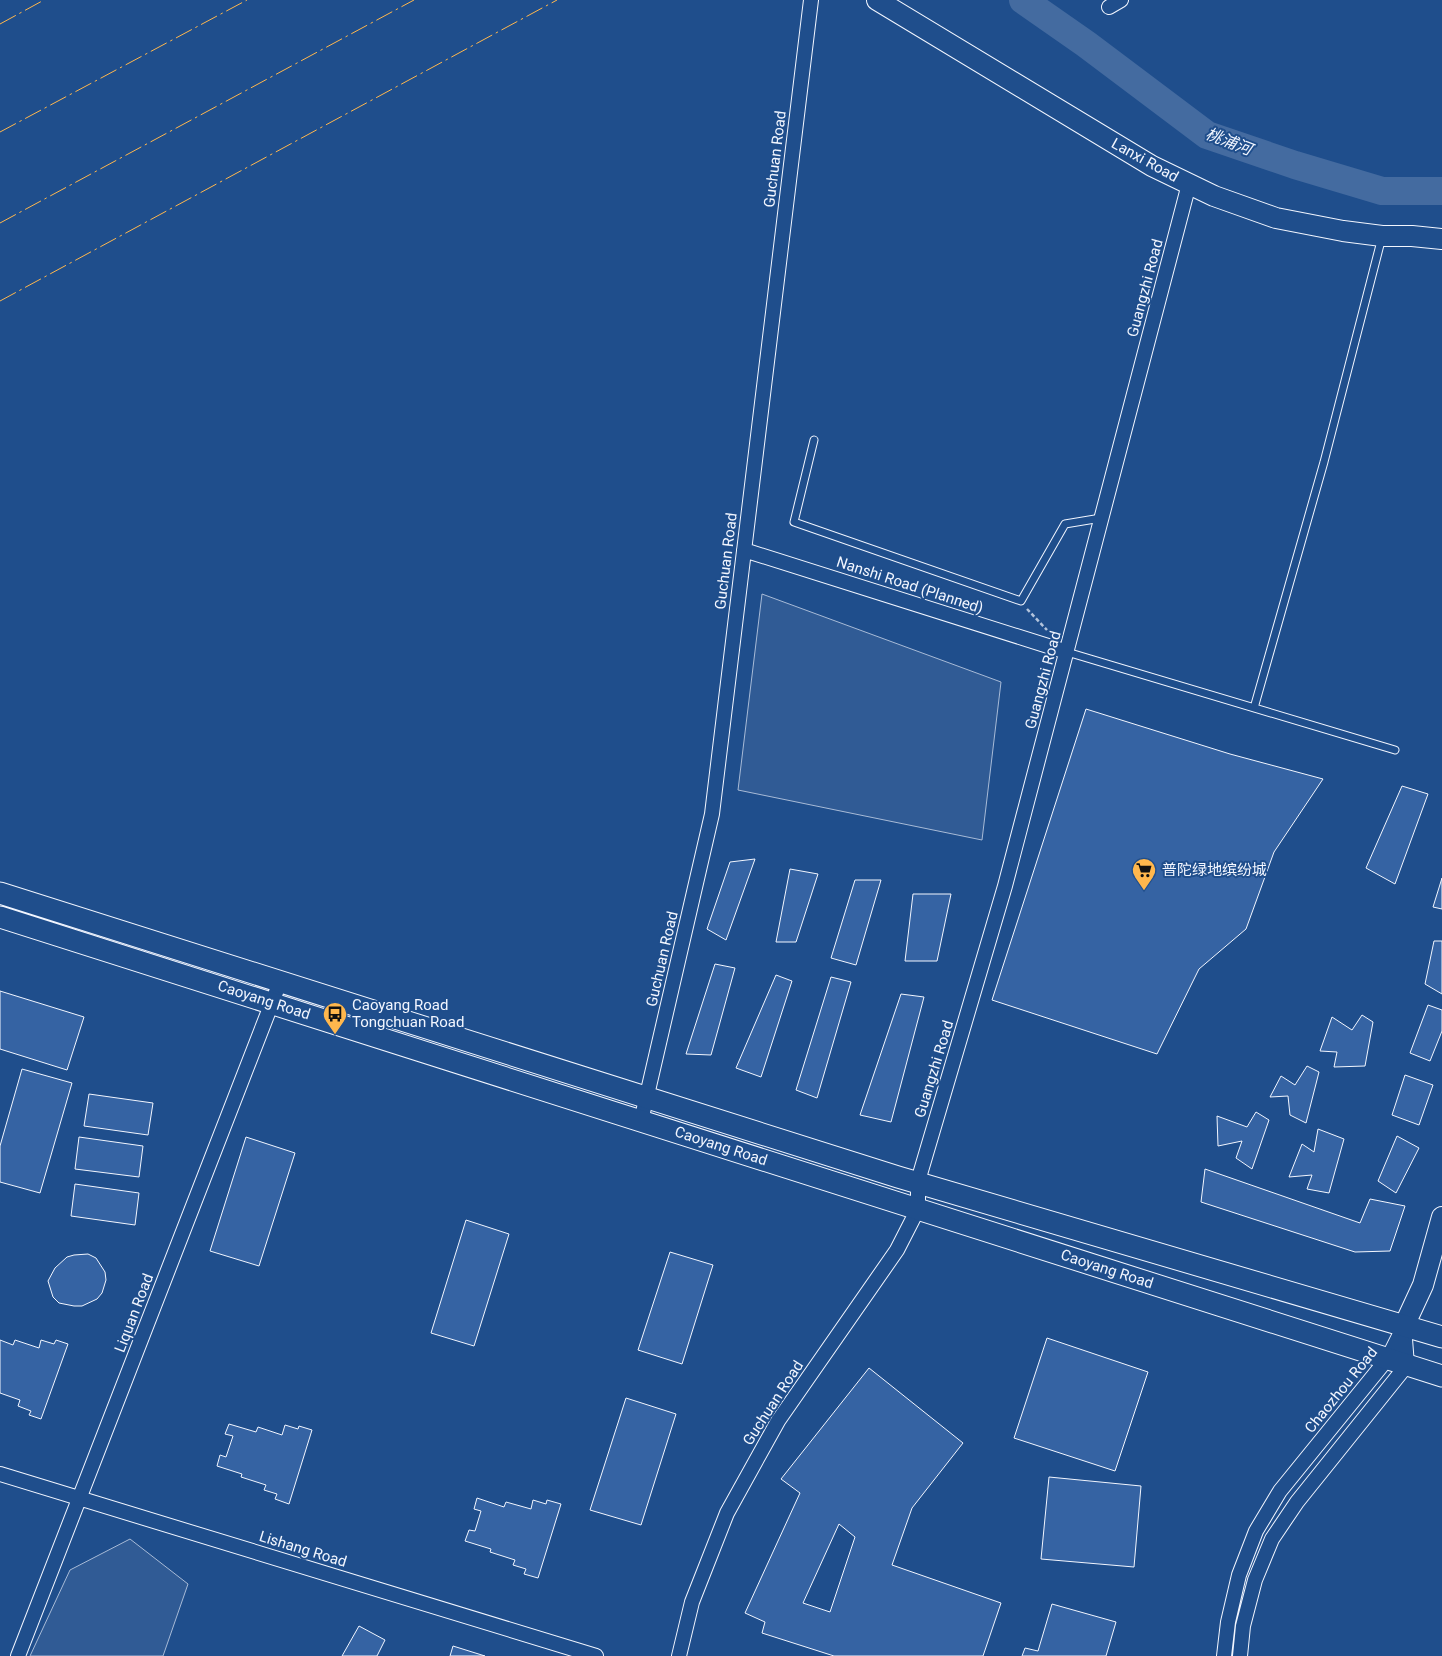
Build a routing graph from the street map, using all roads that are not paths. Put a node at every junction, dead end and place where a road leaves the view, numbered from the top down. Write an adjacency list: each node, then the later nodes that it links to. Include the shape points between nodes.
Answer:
1 (811, 0): 8 (street, Guchuan Road)
2 (877, 0): 3 (street, Lanxi Road, via 1152,166)
3 (1189, 184): 4 (street, Lanxi Road, via 1276,218); 7 (street, Guangzhi Road)
4 (1382, 236): 5 (street, Lanxi Road); 10 (lane, via 1324,462)
5 (1442, 239)
6 (814, 440): 7 (lane, via 794,522 1021,601 1065,524)
7 (1102, 518): 9 (street, Guangzhi Road)
8 (744, 550): 9 (street, Nanshi Road (Planned)); 16 (street, Guchuan Road, via 712,814)
9 (1067, 652): 10 (lane); 18 (street, Guangzhi Road, via 1006,886)
10 (1254, 708): 11 (lane)
11 (1395, 750)
12 (0, 893): 14 (main road, Caoyang Road)
13 (0, 916): 15 (main road, Caoyang Road)
14 (280, 982): 15 (street, Liquan Road); 16 (main road, Caoyang Road)
15 (273, 1003): 17 (main road, Caoyang Road); 26 (street, Liquan Road)
16 (647, 1098): 17 (street, Guchuan Road); 18 (main road, Caoyang Road)
17 (641, 1121): 19 (main road, Caoyang Road)
18 (918, 1181): 19 (street, Guchuan Road); 21 (main road, Caoyang Road)
19 (918, 1209): 23 (main road, Caoyang Road); 29 (street, Guchuan Road, via 897,1250 778,1421 727,1513 692,1602)
20 (1442, 1217): 21 (street, via 1423,1285)
21 (1404, 1326): 22 (main road, Caoyang Road); 23 (street); 23 (street, Chaozhou Road)
22 (1442, 1337)
23 (1398, 1362): 24 (main road, Caoyang Road); 30 (street, Chaozhou Road, via 1280,1491 1256,1531 1238,1575); 31 (street, Chaozhou Road, via 1272,1539 1255,1580 1243,1626)
24 (1442, 1376)
25 (0, 1474): 26 (street, Lishang Road)
26 (79, 1498): 27 (street, Liquan Road); 28 (street, Lishang Road)
27 (18, 1656)
28 (596, 1656)
29 (679, 1656)
30 (1224, 1656)
31 (1240, 1656)

